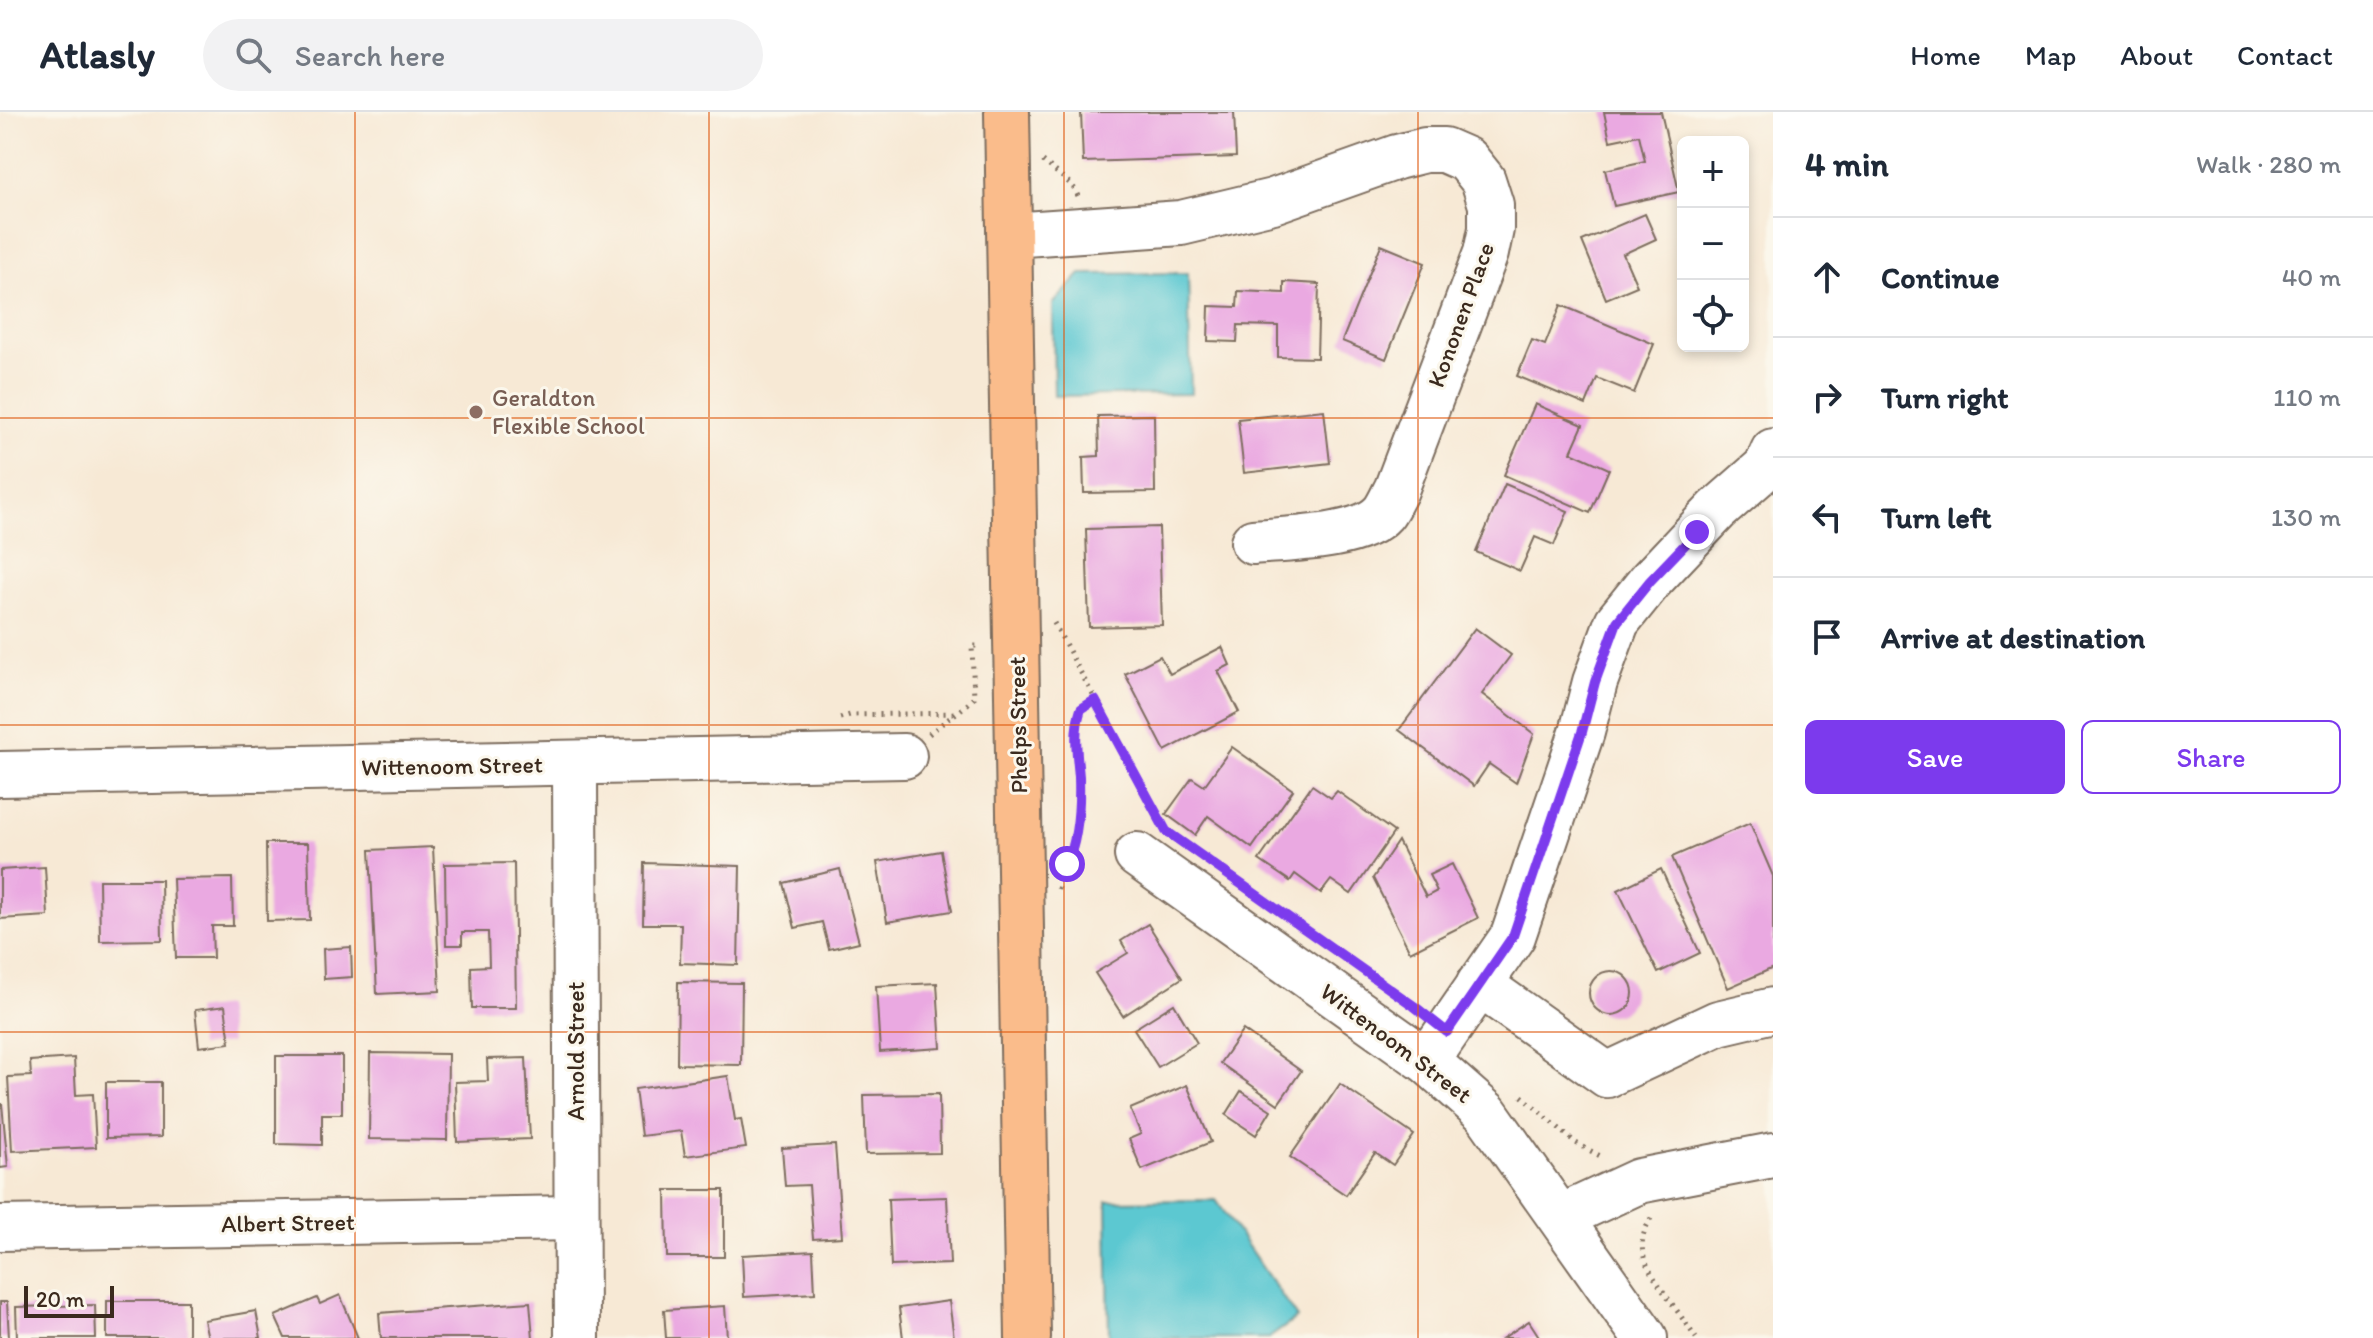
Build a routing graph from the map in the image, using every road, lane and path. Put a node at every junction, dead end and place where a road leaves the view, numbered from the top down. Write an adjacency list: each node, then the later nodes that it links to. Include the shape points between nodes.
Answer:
1 (1007, 112): 4 (main road, Phelps Street)
2 (1043, 149): 3 (path, via 1043,161 1073,186)
3 (1081, 205)
4 (1010, 235): 6 (street, Kononen Place, via 1181,223 1273,201 1425,150 1444,150 1467,160 1483,180 1491,205 1486,253 1396,490 1382,514 1328,536); 29 (main road, Phelps Street)
5 (1773, 451): 18 (street, via 1766,467 1707,521 1617,622 1513,936)
6 (1253, 542)
7 (1050, 615): 8 (path)
8 (1063, 639): 9 (path); 11 (path)
9 (1051, 645)
10 (984, 646): 12 (path, via 972,646 974,698)
11 (1095, 700): 16 (path); 17 (path, via 1081,709 1076,724 1076,832)
12 (959, 713)
13 (904, 756): 14 (street, Wittenoom Street)
14 (575, 764): 15 (street, Wittenoom Street); 26 (street, Arnold Street)
15 (0, 774)
16 (1151, 843): 20 (street, Wittenoom Street)
17 (1058, 898)
18 (1479, 984): 19 (street, via 1607,1075 1718,1023); 20 (street)
19 (1773, 1010)
20 (1427, 1061): 25 (street, Wittenoom Street, via 1486,1113)
21 (1512, 1088): 23 (path, via 1576,1143)
22 (1773, 1155): 25 (street, via 1639,1181)
23 (1611, 1161)
24 (1657, 1208): 31 (path, via 1641,1238 1646,1266)
25 (1561, 1217): 30 (street, Wittenoom Street)
26 (576, 1218): 27 (street, Albert Street); 28 (street, Arnold Street)
27 (0, 1228)
28 (577, 1338)
29 (1028, 1338)
30 (1645, 1338)
31 (1696, 1338)

